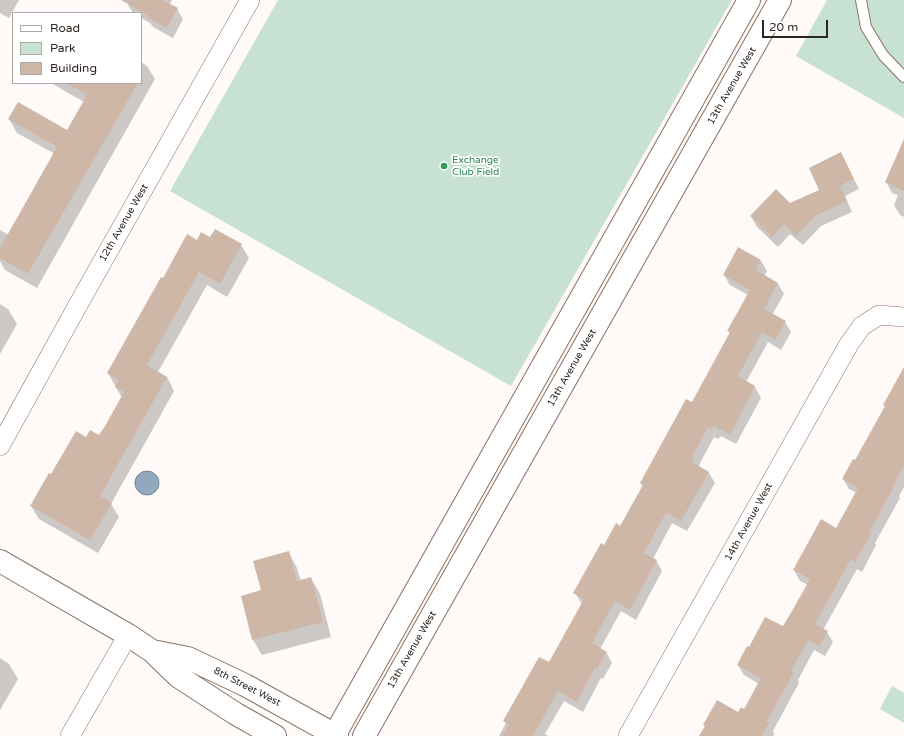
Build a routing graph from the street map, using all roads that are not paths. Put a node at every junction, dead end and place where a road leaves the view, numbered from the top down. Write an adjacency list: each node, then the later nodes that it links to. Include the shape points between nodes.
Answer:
1 (250, 0): 7 (street, 12th Avenue West)
2 (749, 0): 13 (street)
3 (780, 0): 14 (street, 13th Avenue West)
4 (861, 0): 5 (lane, via 866,27 883,55)
5 (904, 77)
6 (904, 317): 15 (street, 14th Avenue West, via 879,315 862,326 849,344)
7 (0, 446)
8 (0, 561): 9 (street, 8th Street West)
9 (128, 635): 10 (street, 8th Street West); 11 (street)
10 (152, 651): 12 (street, 8th Street West, via 178,677); 13 (street, 8th Street West, via 188,658 245,685)
11 (70, 736)
12 (275, 736)
13 (335, 736)
14 (364, 736)
15 (628, 736)

